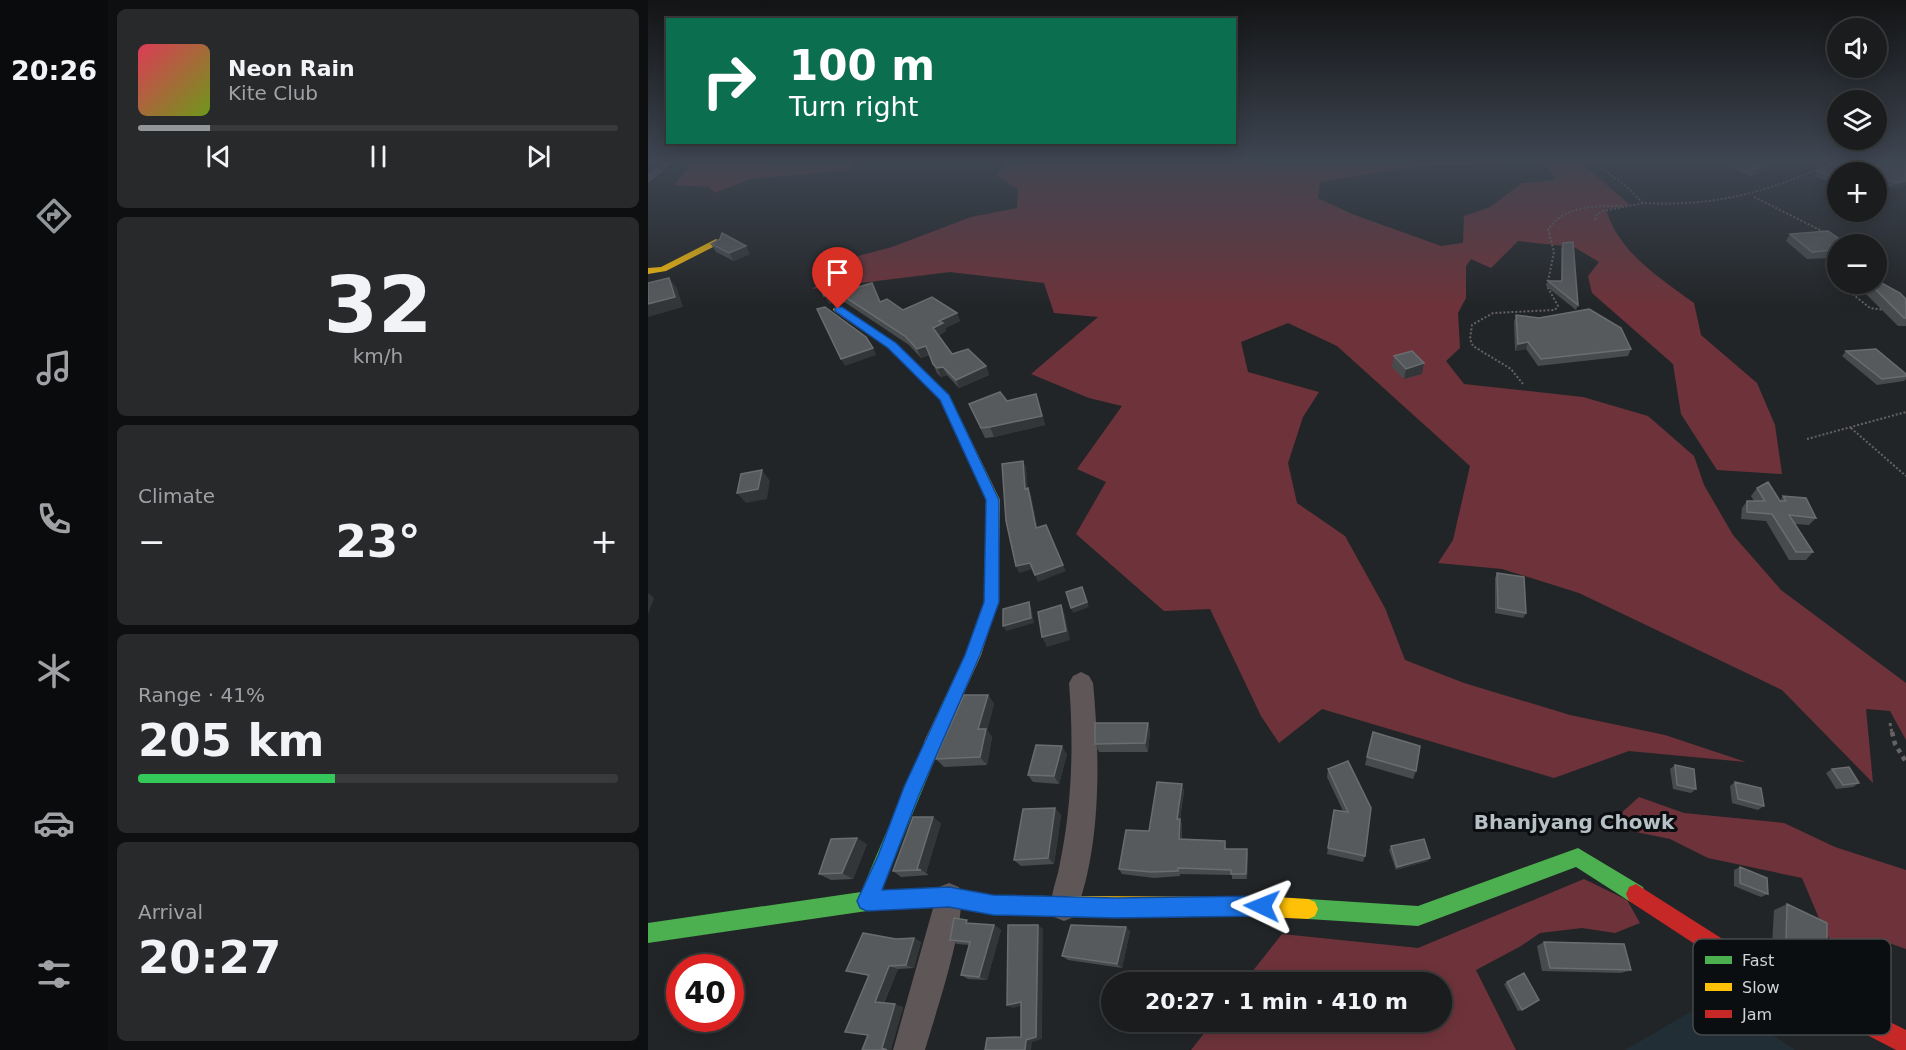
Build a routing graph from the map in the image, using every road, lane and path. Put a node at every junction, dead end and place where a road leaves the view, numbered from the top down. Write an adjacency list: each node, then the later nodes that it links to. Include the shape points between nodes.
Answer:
1 (1573, 210): 11 (path, via 1557,216 1548,229 1556,248 1546,286 1558,306 1555,310 1493,313 1472,325 1473,346 1511,369)
2 (1607, 210): 4 (path, via 1597,214)
3 (1779, 210): 5 (path)
4 (1595, 220)
5 (1826, 233)
6 (716, 242): 7 (street, via 663,269)
7 (648, 271)
8 (1853, 294): 10 (path, via 1870,308)
9 (838, 309): 20 (street, via 892,346 945,398 993,500 992,602)
10 (1893, 309)
11 (1523, 384)
12 (1906, 412): 13 (path)
13 (1851, 428): 14 (path); 15 (path)
14 (1807, 439)
15 (1906, 476)
16 (1081, 683): 21 (street, via 1086,727 1085,780)
17 (1890, 723): 18 (path, via 1895,744)
18 (1906, 762)
19 (949, 897): 20 (street); 21 (street, via 993,905); 26 (street)
20 (867, 901): 22 (street)
21 (1064, 907): 23 (street, via 1240,904 1418,916 1578,857)
22 (648, 933)
23 (1705, 939)
24 (1891, 1034): 25 (street)
25 (1906, 1045)
26 (909, 1050)

